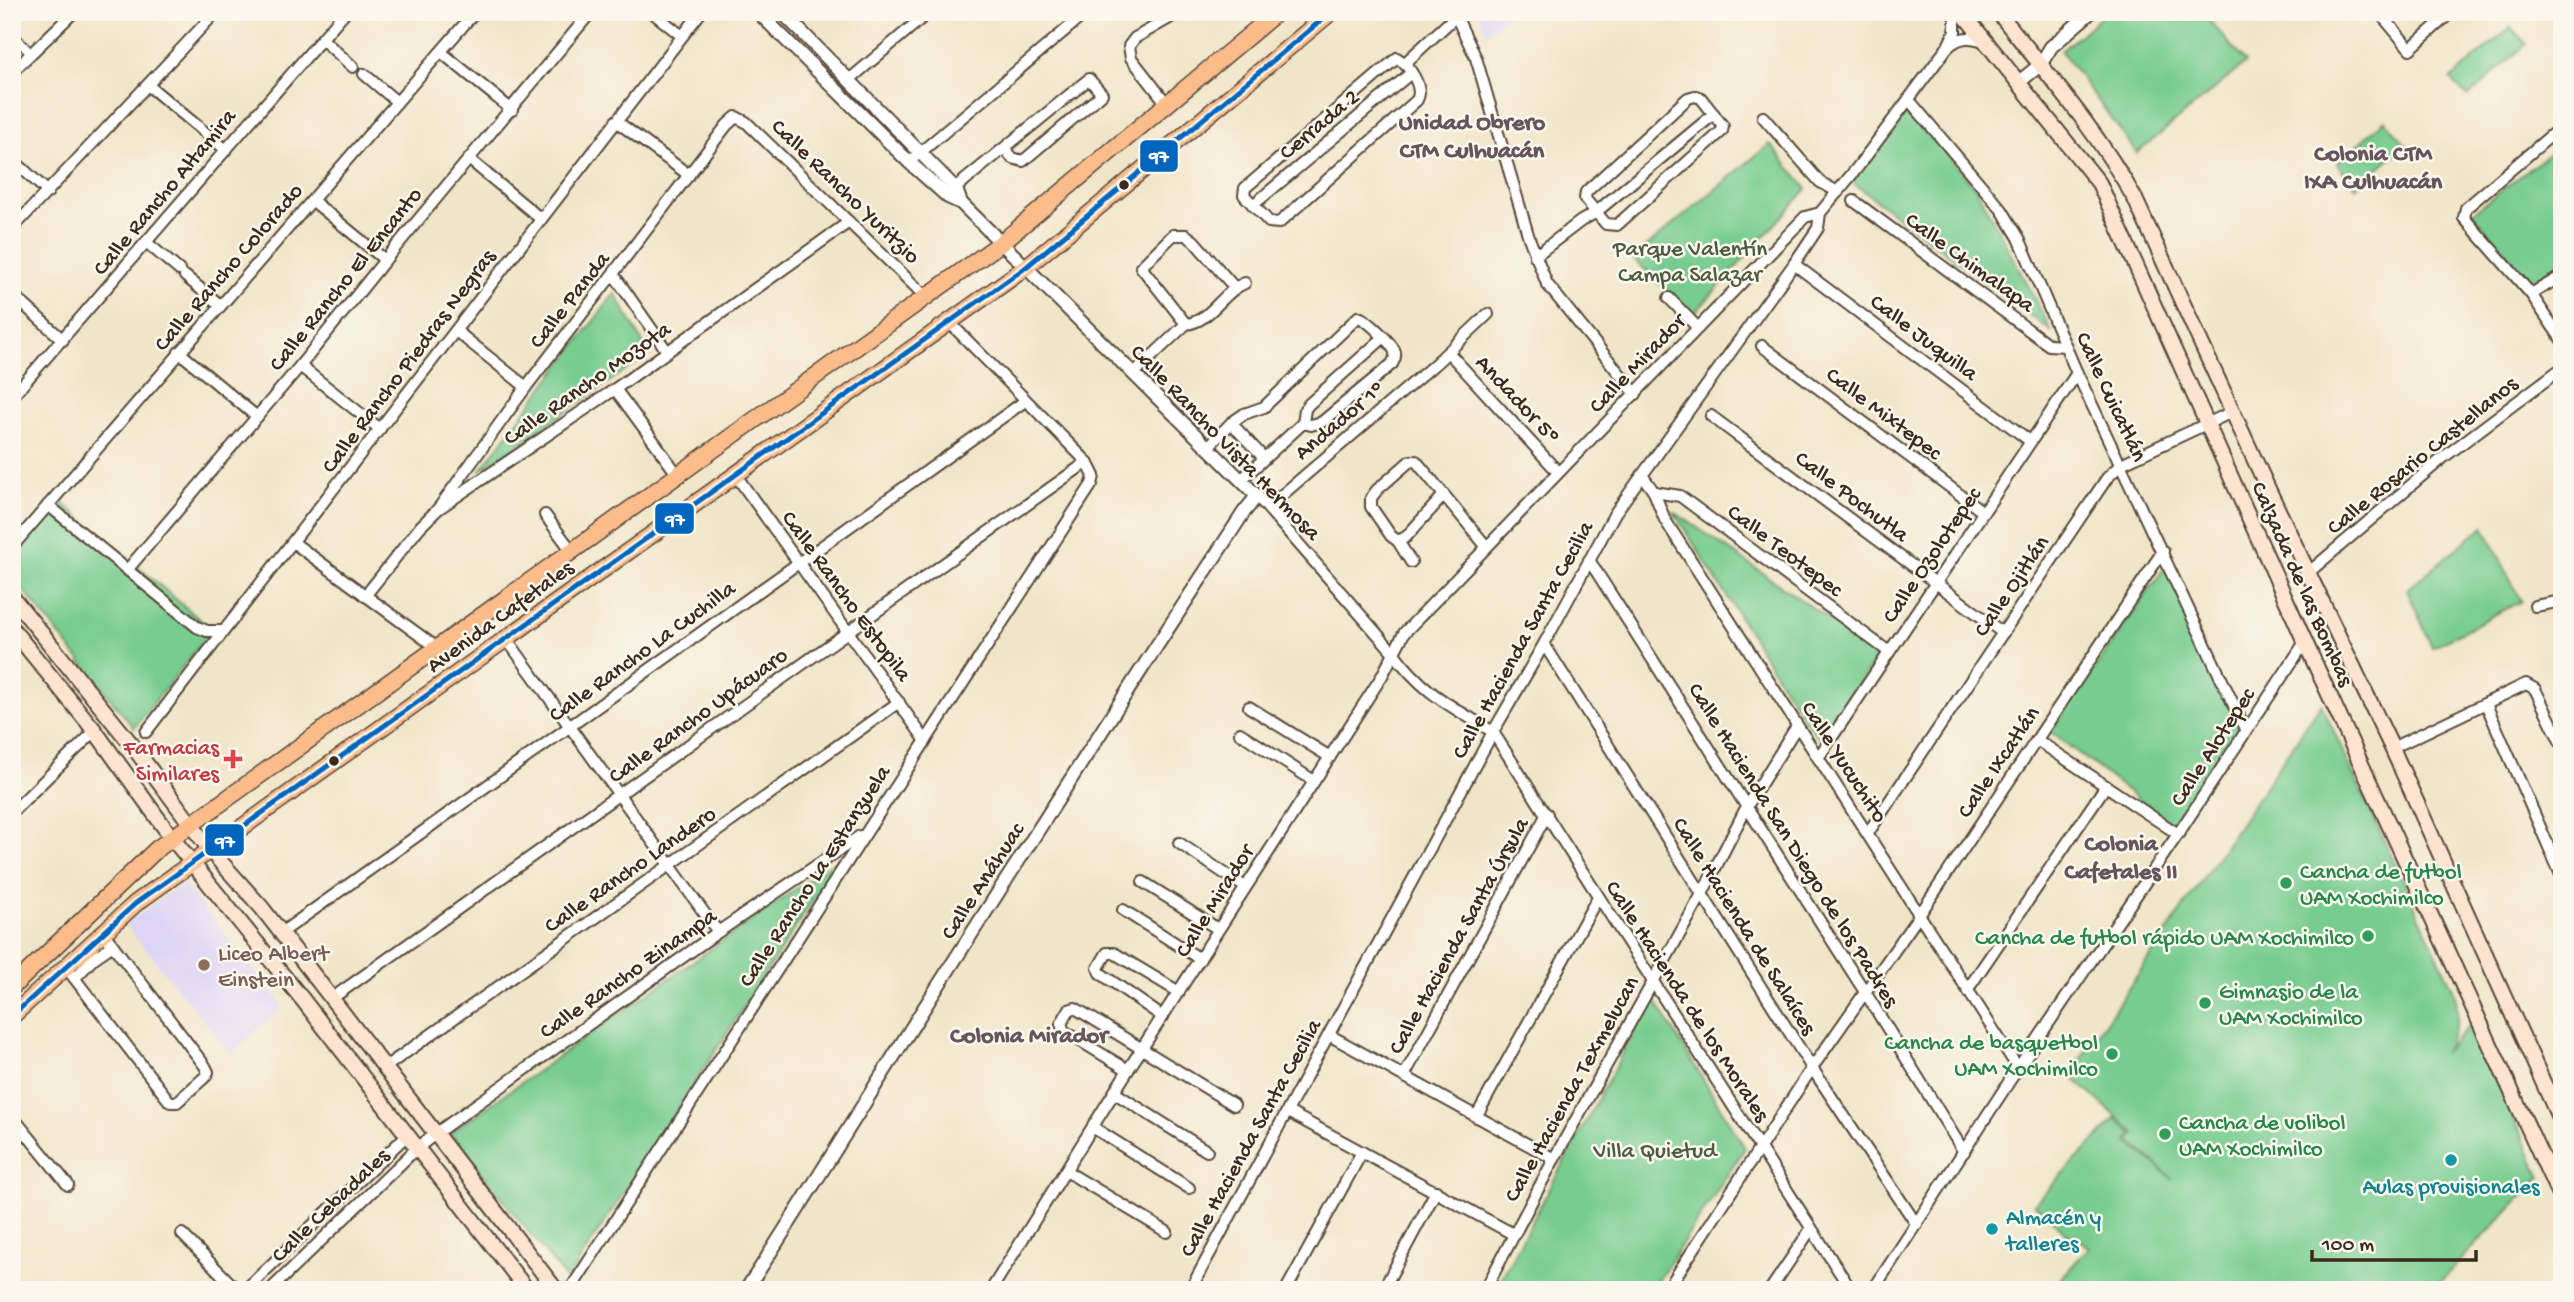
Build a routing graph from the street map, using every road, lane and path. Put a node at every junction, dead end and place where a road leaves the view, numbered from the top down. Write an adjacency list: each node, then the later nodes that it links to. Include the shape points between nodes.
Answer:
1 (74, 12): 31 (street)
2 (198, 12): 23 (street)
3 (216, 12): 23 (street)
4 (345, 12): 26 (street, Calle Rancho Altamira)
5 (475, 12): 30 (street, Calle Rancho Colorado)
6 (591, 12): 44 (street, Calle Rancho El Encanto)
7 (652, 12): 25 (street)
8 (701, 12): 25 (street, Calle Rancho Piedras Negras)
9 (758, 12): 32 (street, Calle Rancho Vista Hermosa)
10 (782, 12): 28 (street, Calle Rancho Vista Hermosa)
11 (929, 12): 38 (street)
12 (1087, 12): 54 (street)
13 (1180, 12): 43 (street, via 1135,38 1128,52)
14 (1277, 12): 43 (main road, Avenida Cafetales)
15 (1331, 12): 75 (main road, Avenida Cafetales)
16 (1955, 12): 29 (street, Calle Hacienda Santa Cecilia, via 1956,26)
17 (1962, 12): 27 (main road, Calzada de las Bombas)
18 (1998, 12): 33 (main road, Calzada de las Bombas)
19 (2091, 12): 33 (street, via 2051,47)
20 (2379, 12): 21 (street, via 2410,49)
21 (2448, 12)
22 (1455, 14): 35 (street, Cerrada 2); 72 (street, via 1476,58)
23 (207, 21): 40 (street)
24 (12, 33): 31 (street)
25 (682, 36): 48 (street, Calle Rancho Piedras Negras)
26 (322, 40): 34 (street); 53 (street, Calle Rancho Altamira)
27 (1986, 43): 29 (street, via 1964,38); 39 (main road, Calzada de las Bombas)
28 (814, 44): 32 (street); 38 (street, Calle Rancho Vista Hermosa)
29 (1947, 48): 41 (street, Calle Hacienda Santa Cecilia)
30 (441, 52): 42 (street, Calle Rancho Colorado); 44 (street)
31 (31, 54): 36 (street)
32 (801, 56): 57 (street, Calle Rancho Vista Hermosa)
33 (2040, 65): 39 (street); 50 (main road, Calzada de las Bombas)
34 (353, 67)
35 (1408, 68): 64 (street, Cerrada 2); 64 (street, via 1393,59 1247,185 1244,195); 64 (street, via 1420,91 1417,100 1279,223 1269,222)
36 (12, 72)
37 (364, 74): 42 (street)
38 (849, 80): 54 (street, Calle Rancho Vista Hermosa)
39 (2019, 82): 51 (main road, Calzada de las Bombas)
40 (149, 86): 53 (street); 60 (street)
41 (1909, 100): 59 (street, Calle Hacienda Santa Cecilia); 92 (street, Calle Cuicatlán, via 2002,210)
42 (397, 102): 62 (street, Calle Rancho Colorado)
43 (1167, 104): 71 (main road, Avenida Cafetales)
44 (512, 110): 56 (street, Calle Rancho El Encanto)
45 (1714, 114): 65 (street); 65 (street, via 1722,131 1616,225 1606,224); 65 (street, via 1701,98 1688,98 1586,192)
46 (736, 117): 58 (street, Calle Panda); 68 (street, Calle Rancho Yuritzio)
47 (1763, 117): 59 (street, via 1821,182)
48 (616, 121): 58 (street); 67 (street, Calle Rancho Piedras Negras)
49 (2562, 126): 79 (street, via 2463,214)
50 (2088, 128): 51 (main road); 105 (main road, Calzada de las Bombas, via 2135,199)
51 (2069, 144): 110 (main road, Calzada de las Bombas, via 2099,183)
52 (1005, 148): 52 (street, via 1089,79 1102,94 1023,161 1012,158); 61 (street)
53 (225, 149): 70 (street, Calle Rancho Altamira)
54 (920, 152): 57 (street); 61 (street, Calle Rancho Vista Hermosa)
55 (12, 159): 60 (street)
56 (470, 160): 67 (street); 73 (street, Calle Rancho El Encanto)
57 (909, 162): 61 (street, Calle Rancho Vista Hermosa)
58 (689, 175): 76 (street, Calle Panda)
59 (1838, 191): 66 (street, Calle Hacienda Santa Cecilia)
60 (48, 192): 69 (street)
61 (952, 192): 71 (street, Calle Rancho Vista Hermosa)
62 (313, 201): 73 (street); 82 (street, Calle Rancho Colorado)
63 (1854, 201): 92 (street, Calle Chimalapa, via 2049,345)
64 (1253, 205)
65 (1595, 213): 72 (street)
66 (1820, 213): 74 (street, Calle Hacienda Santa Cecilia, via 1818,228); 86 (street, Calle Mirador, via 1805,217)
67 (541, 219): 87 (street, Calle Rancho Piedras Negras)
68 (849, 222): 80 (street, Calle Rancho Yuritzio); 93 (street, Calle Rancho Mozota)
69 (12, 229)
70 (146, 242): 82 (street); 89 (street, Calle Rancho Altamira)
71 (1001, 243): 75 (street, Calle Rancho Vista Hermosa); 80 (main road, Avenida Cafetales)
72 (1535, 256): 102 (street, via 1547,284)
73 (385, 260): 96 (street, Calle Rancho El Encanto)
74 (1794, 264): 112 (street, Calle Juquilla); 120 (street, Calle Hacienda Santa Cecilia)
75 (1024, 268): 84 (main road, Avenida Cafetales); 99 (street, Calle Rancho Vista Hermosa)
76 (614, 275): 93 (street); 100 (street, Calle Panda)
77 (2562, 276): 79 (street)
78 (12, 294): 89 (street)
79 (2530, 294): 90 (street)
80 (926, 297): 119 (main road, Avenida Cafetales)
81 (1669, 298): 86 (street)
82 (220, 305): 94 (street, Calle Rancho Colorado)
83 (1488, 314): 95 (street, Andador 1º)
84 (949, 322): 104 (street); 118 (main road, Avenida Cafetales)
85 (1186, 324): 85 (street, via 1202,318 1239,285 1194,241 1186,235 1173,235 1140,267); 99 (street)
86 (1698, 328): 102 (street, Calle Mirador)
87 (456, 331): 100 (street); 111 (street, Calle Rancho Piedras Negras)
88 (1383, 338): 108 (street, via 1366,319 1358,317 1264,407); 109 (street, via 1309,404); 109 (street, via 1395,349 1392,364 1322,422)
89 (63, 340): 103 (street, Calle Rancho Altamira)
90 (2562, 340)
91 (1762, 346): 128 (street, Calle Mixtepec)
92 (2066, 346): 98 (street, Calle Cuicatlán)
93 (667, 351): 101 (street, Calle Rancho Mozota)
94 (179, 352): 107 (street); 125 (street, Calle Rancho Colorado)
95 (1448, 352): 117 (street, Andador 5º); 126 (street, Andador 1º)
96 (300, 366): 107 (street, Calle Rancho El Encanto); 111 (street)
97 (2562, 368): 140 (street, Calle Rosario Castellanos, via 2444,457)
98 (2077, 373): 112 (street, Calle Ozolotepec); 116 (street, Calle Cuicatlán)
99 (1133, 374): 113 (street, Calle Rancho Vista Hermosa)
100 (526, 387): 127 (street, Calle Panda)
101 (615, 389): 119 (street); 127 (street, Calle Rancho Mozota)
102 (1636, 394): 117 (street, Calle Mirador)
103 (12, 397)
104 (1025, 401): 115 (street); 137 (street, Calle Rancho La Cuchilla)
105 (2232, 412): 110 (street, Calle Ojitlán); 140 (main road, Calzada de las Bombas)
106 (1711, 416): 141 (street, Calle Pochutla)
107 (257, 417): 139 (street, Calle Rancho El Encanto)
108 (1231, 423): 113 (street); 114 (street)
109 (1303, 423): 114 (street)
110 (2207, 423): 116 (street, Calle Ojitlán); 151 (main road, Calzada de las Bombas)
111 (380, 429): 131 (street, Calle Rancho Piedras Negras)
112 (2030, 441): 128 (street, Calle Ozolotepec)
113 (1208, 447): 121 (street, Calle Rancho Vista Hermosa)
114 (1263, 457): 121 (street)
115 (1087, 462): 148 (street, Calle Rancho Upácuaro); 167 (street, Calle Rancho La Estanzuela, via 1094,476 1092,484)
116 (2121, 464): 135 (street, Calle Cuicatlán); 149 (street, Calle Ojitlán)
117 (1558, 472): 132 (street, Calle Mirador)
118 (736, 474): 137 (street, Calle Rancho Estopila); 150 (main road, Avenida Cafetales)
119 (678, 475): 134 (main road, Avenida Cafetales)
120 (1642, 475): 122 (street, Calle Yucuchito); 136 (street, Calle Hacienda Santa Cecilia)
121 (1241, 480): 124 (street, Calle Rancho Vista Hermosa)
122 (1654, 492): 155 (street, Calle Teotepec, via 1680,496); 159 (street, Calle Yucuchito, via 1665,520)
123 (1444, 495): 130 (street); 130 (street, via 1416,461 1410,461 1377,490 1371,507); 132 (street)
124 (1257, 496): 126 (street, Calle Rancho Vista Hermosa); 248 (street, Calle Anáhuac, via 955,958)
125 (48, 505): 133 (street, Calle Rancho Colorado); 139 (street)
126 (1268, 507): 154 (street, Calle Rancho Vista Hermosa)
127 (438, 509): 142 (street, Calle Rancho Mozota)
128 (1983, 512): 141 (street, Calle Ozolotepec)
129 (545, 515): 134 (street)
130 (1398, 541): 138 (street)
131 (293, 543): 142 (street); 147 (street, Calle Rancho Piedras Negras)
132 (1486, 546): 154 (street, Calle Mirador, via 1404,633)
133 (12, 547)
134 (572, 551): 153 (main road, Avenida Cafetales)
135 (2163, 551): 161 (street, Calle Cuicatlán); 166 (street, Calle Ixcatlán)
136 (1589, 560): 152 (street, Calle Hacienda Santa Cecilia); 175 (street, Calle Hacienda San Diego de los Padres)
137 (798, 562): 148 (street, Calle Rancho Estopila); 160 (street, Calle Rancho La Cuchilla)
138 (1411, 562)
139 (128, 569): 147 (street, via 197,627)
140 (2308, 573): 169 (main road, Calzada de las Bombas)
141 (1936, 583): 149 (street, Calle Pochutla); 155 (street, Calle Ozolotepec)
142 (365, 596): 153 (street)
143 (12, 597): 178 (main road, via 132,745)
144 (2562, 601): 145 (street)
145 (2535, 606)
146 (12, 628): 162 (main road)
147 (223, 631): 163 (street, Calle Rancho Piedras Negras)
148 (849, 631): 156 (street, Calle Rancho Estopila); 174 (street, Calle Rancho Upácuaro)
149 (2003, 633): 180 (street, Calle Ojitlán)
150 (506, 638): 160 (street); 184 (main road, Avenida Cafetales)
151 (2305, 642): 161 (street, Calle Alotepec); 236 (main road, Calzada de las Bombas)
152 (1544, 644): 164 (street, Calle Hacienda Santa Cecilia); 190 (street, Calle Hacienda de Salaíces)
153 (437, 648): 178 (main road, Avenida Cafetales)
154 (1393, 652): 164 (street, Calle Rancho Vista Hermosa, via 1429,693); 170 (street, Calle Mirador)
155 (1889, 652): 171 (street, Calle Ozolotepec)
156 (899, 702): 167 (street, Calle Rancho Estopila); 186 (street, Calle Rancho Landero)
157 (2486, 704): 168 (street, via 2526,684 2532,686); 169 (street); 187 (street)
158 (1250, 707): 170 (street)
159 (1797, 726): 171 (street, Calle Yucuchito); 175 (street, Calle Hacienda Texmelucan)
160 (569, 727): 174 (street); 196 (street, Calle Rancho La Cuchilla)
161 (2246, 730): 181 (street, Calle Alotepec)
162 (95, 731): 176 (street); 182 (main road)
163 (146, 732)
164 (1493, 732): 177 (street, Calle Hacienda de los Morales); 208 (street, Calle Hacienda Santa Cecilia)
165 (1240, 733): 172 (street)
166 (2037, 740): 173 (street); 193 (street, Calle Ixcatlán)
167 (926, 741): 179 (street, Calle Rancho La Estanzuela)
168 (2562, 745)
169 (2392, 748): 220 (main road, Calzada de las Bombas)
170 (1330, 757): 172 (street, Calle Mirador)
171 (1818, 758): 180 (street, Calle Yucuchito)
172 (1314, 781): 189 (street, Calle Mirador)
173 (2105, 787): 181 (street); 202 (street)
174 (620, 795): 186 (street); 205 (street, Calle Rancho Upácuaro)
175 (1747, 806): 190 (street, Calle Hacienda Texmelucan); 204 (street, Calle Hacienda San Diego de los Padres)
176 (12, 811)
177 (1547, 814): 191 (street, Calle Hacienda de los Morales); 214 (street, Calle Hacienda Santa Úrsula)
178 (190, 825): 182 (main road, Avenida Cafetales); 184 (main road)
179 (864, 833): 195 (street, Calle Rancho Zinampa); 247 (street, Calle Rancho La Estanzuela)
180 (1868, 833): 193 (street, Calle Yucuchito)
181 (2178, 834): 212 (street, Calle Alotepec)
182 (172, 838): 185 (main road); 201 (main road, Avenida Cafetales)
183 (1179, 843): 189 (street)
184 (209, 850): 185 (main road, Avenida Cafetales); 196 (main road)
185 (191, 863): 197 (main road, Avenida Cafetales, via 136,903); 223 (main road)
186 (670, 864): 195 (street); 210 (street, Calle Rancho Landero)
187 (2562, 877)
188 (1143, 882): 194 (street)
189 (1245, 887): 194 (street, Calle Mirador)
190 (1702, 894): 200 (street, Calle Hacienda Texmelucan); 211 (street, Calle Hacienda de Salaíces)
191 (1598, 897): 200 (street, Calle Hacienda de los Morales); 219 (street)
192 (1123, 910): 198 (street)
193 (1920, 914): 202 (street, Calle Yucuchito); 204 (street, Calle Ixcatlán)
194 (1219, 929): 198 (street, Calle Mirador)
195 (718, 932): 222 (street, Calle Rancho Zinampa)
196 (281, 933): 205 (main road)
197 (108, 938): 199 (main road, Avenida Cafetales); 199 (street, via 208,1072 177,1102 170,1102)
198 (1200, 959): 203 (street, Calle Mirador)
199 (71, 972): 206 (main road, Avenida Cafetales)
200 (1652, 982): 225 (street, Calle Hacienda de los Morales); 229 (street, Calle Hacienda Texmelucan)
201 (12, 988)
202 (1968, 989): 212 (street, Calle Yucuchito)
203 (1179, 992): 207 (street, Calle Mirador); 207 (street, via 1107,953 1098,968 1100,973)
204 (1865, 992): 211 (street, Calle Ixcatlán); 228 (street, Calle Hacienda San Diego de los Padres)
205 (331, 999): 210 (main road)
206 (12, 1016)
207 (1163, 1017): 209 (street, Calle Mirador)
208 (1329, 1035): 214 (street); 217 (street, Calle Hacienda Santa Cecilia)
209 (1142, 1048): 213 (street, Calle Mirador); 213 (street, via 1075,1008 1069,1010 1061,1024 1064,1031); 216 (street)
210 (384, 1068): 222 (main road)
211 (1812, 1068): 225 (street, Calle Ixcatlán); 237 (street, Calle Hacienda de Salaíces)
212 (2018, 1068): 228 (street, Calle Alotepec)
213 (1128, 1070): 215 (street, Calle Mirador)
214 (1404, 1076): 219 (street)
215 (1115, 1093): 221 (street, Calle Mirador); 226 (street)
216 (1234, 1105)
217 (1288, 1112): 227 (street); 250 (street, Calle Hacienda Santa Cecilia)
218 (12, 1116): 232 (street)
219 (1476, 1117): 229 (street)
220 (2562, 1124)
221 (1094, 1128): 230 (street, Calle Mirador); 233 (street)
222 (435, 1134): 224 (street, Calle Rancho Zinampa); 246 (main road)
223 (407, 1136): 224 (main road); 231 (street)
224 (416, 1149): 235 (street, Calle Cebadales); 245 (main road)
225 (1761, 1149): 238 (street, Calle Hacienda de los Morales); 254 (street, Calle Ixcatlán)
226 (1207, 1152)
227 (1362, 1152): 234 (street); 251 (street)
228 (1964, 1152): 237 (street, Calle Alotepec)
229 (1554, 1159): 241 (street, Calle Hacienda Texmelucan)
230 (1066, 1171): 239 (street); 249 (street, Calle Mirador)
231 (360, 1180): 235 (street); 243 (street)
232 (68, 1185)
233 (1189, 1188)
234 (1436, 1191): 241 (street); 252 (street)
235 (371, 1192): 244 (street, Calle Cebadales)
236 (2562, 1201)
237 (1917, 1225): 257 (street, Calle Alotepec)
238 (1811, 1229): 255 (street); 256 (street, Calle Hacienda de los Morales)
239 (1167, 1232)
240 (182, 1234): 242 (street)
241 (1513, 1234): 253 (street, Calle Hacienda Texmelucan)
242 (237, 1290)
243 (245, 1290)
244 (270, 1290)
245 (527, 1290)
246 (556, 1290)
247 (570, 1290)
248 (746, 1290)
249 (991, 1290)
250 (1190, 1290)
251 (1286, 1290)
252 (1383, 1290)
253 (1485, 1290)
254 (1667, 1290)
255 (1770, 1290)
256 (1850, 1290)
257 (1873, 1290)

